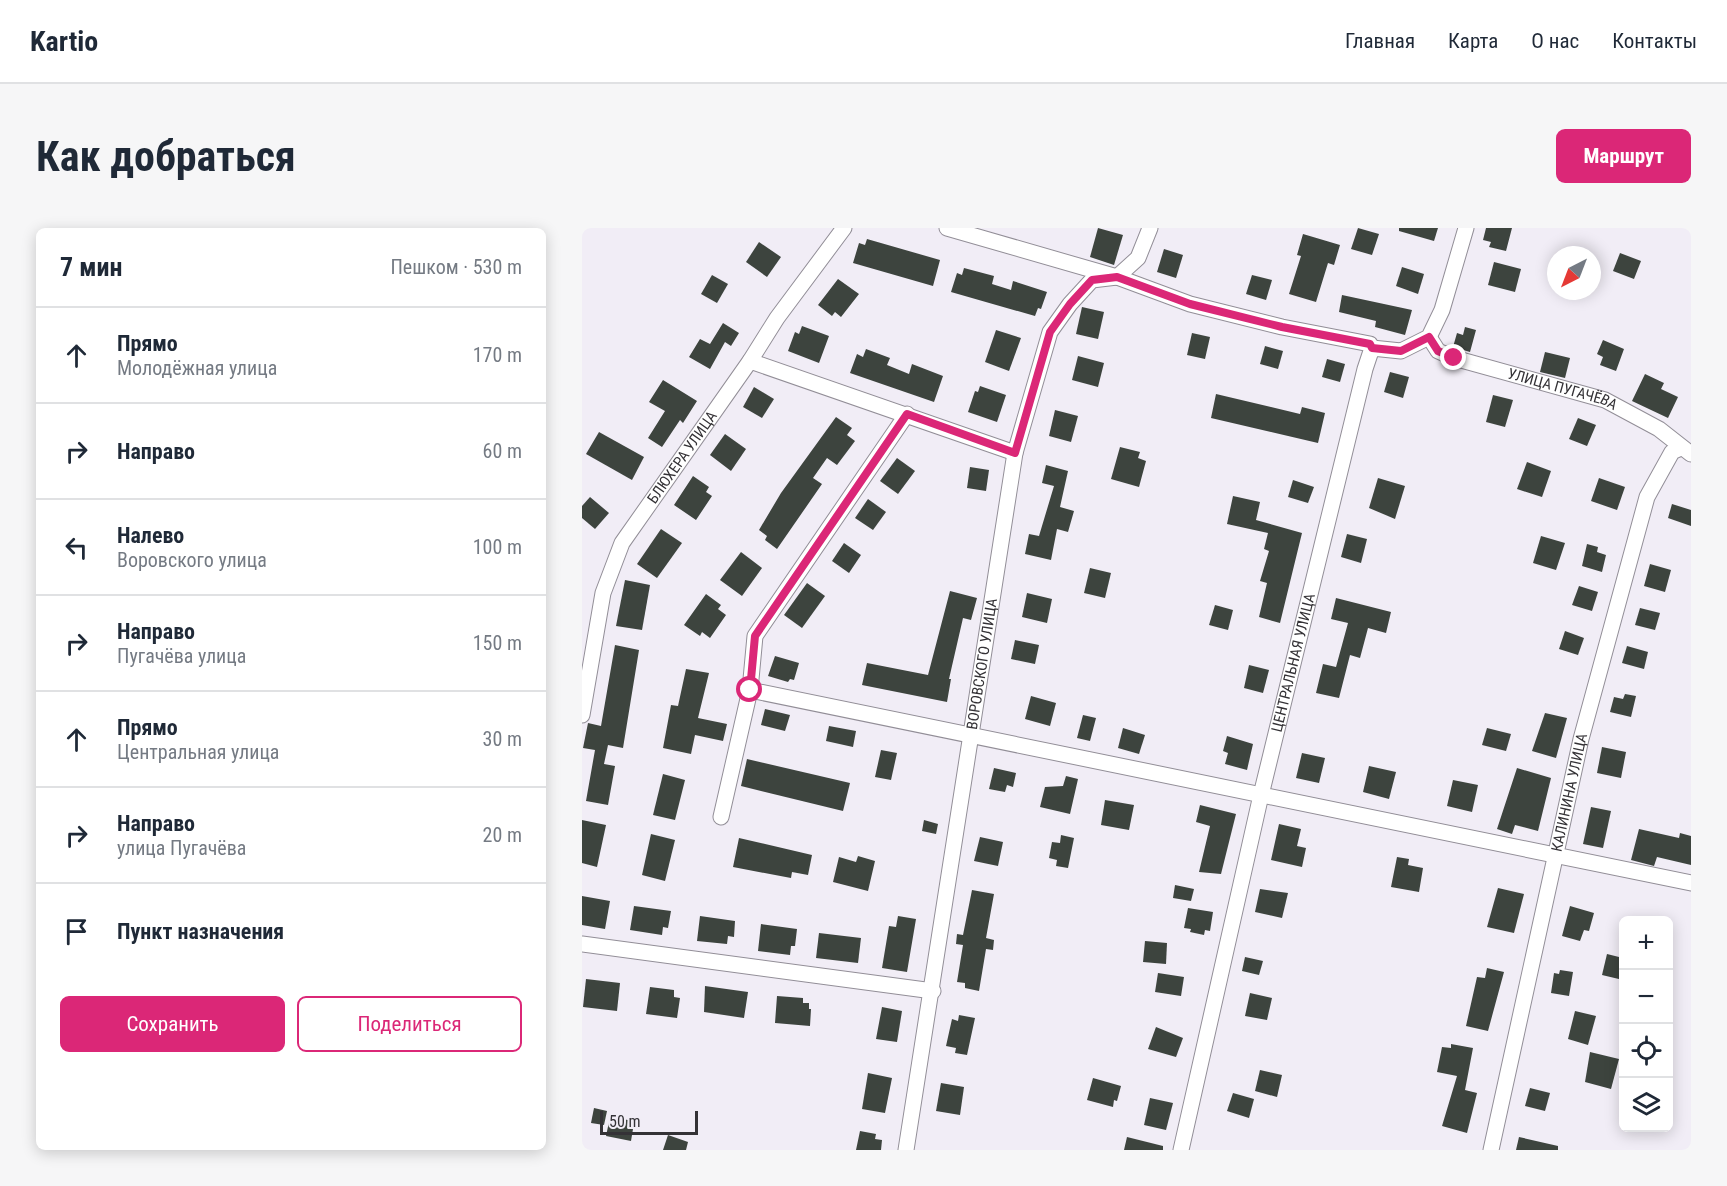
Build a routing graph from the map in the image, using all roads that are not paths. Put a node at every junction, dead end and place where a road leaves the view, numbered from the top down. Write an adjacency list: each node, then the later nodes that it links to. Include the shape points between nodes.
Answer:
1 (844, 228): 8 (street, БЛЮХЕРА УЛИЦА)
2 (947, 228): 5 (street)
3 (1150, 228): 5 (street, via 1138,258)
4 (1466, 228): 6 (street, via 1442,310)
5 (1117, 277): 7 (street, via 1190,304 1370,344); 11 (street, ВОРОВСКОГО УЛИЦА, via 1092,280 1050,332)
6 (1429, 337): 7 (street, via 1401,351); 10 (street, УЛИЦА ПУГАЧЁВА, via 1438,351 1454,358 1605,400 1659,429)
7 (1372, 348): 15 (street, ЦЕНТРАЛЬНАЯ УЛИЦА, via 1353,411)
8 (750, 361): 9 (street); 13 (street, БЛЮХЕРА УЛИЦА, via 622,543 603,593)
9 (907, 414): 11 (street); 12 (street, via 755,636)
10 (1686, 451): 17 (street, КАЛИНИНА УЛИЦА, via 1672,452 1647,497 1581,739)
11 (1015, 453): 14 (street, ВОРОВСКОГО УЛИЦА)
12 (750, 690): 14 (street); 16 (street)
13 (582, 716)
14 (969, 737): 15 (street); 20 (street, ВОРОВСКОГО УЛИЦА)
15 (1261, 795): 17 (street); 22 (street, ЦЕНТРАЛЬНАЯ УЛИЦА)
16 (721, 817)
17 (1557, 854): 18 (street); 23 (street, КАЛИНИНА УЛИЦА)
18 (1691, 883)
19 (582, 944): 20 (street)
20 (933, 991): 21 (street, ВОРОВСКОГО УЛИЦА)
21 (906, 1150)
22 (1181, 1150)
23 (1491, 1150)

